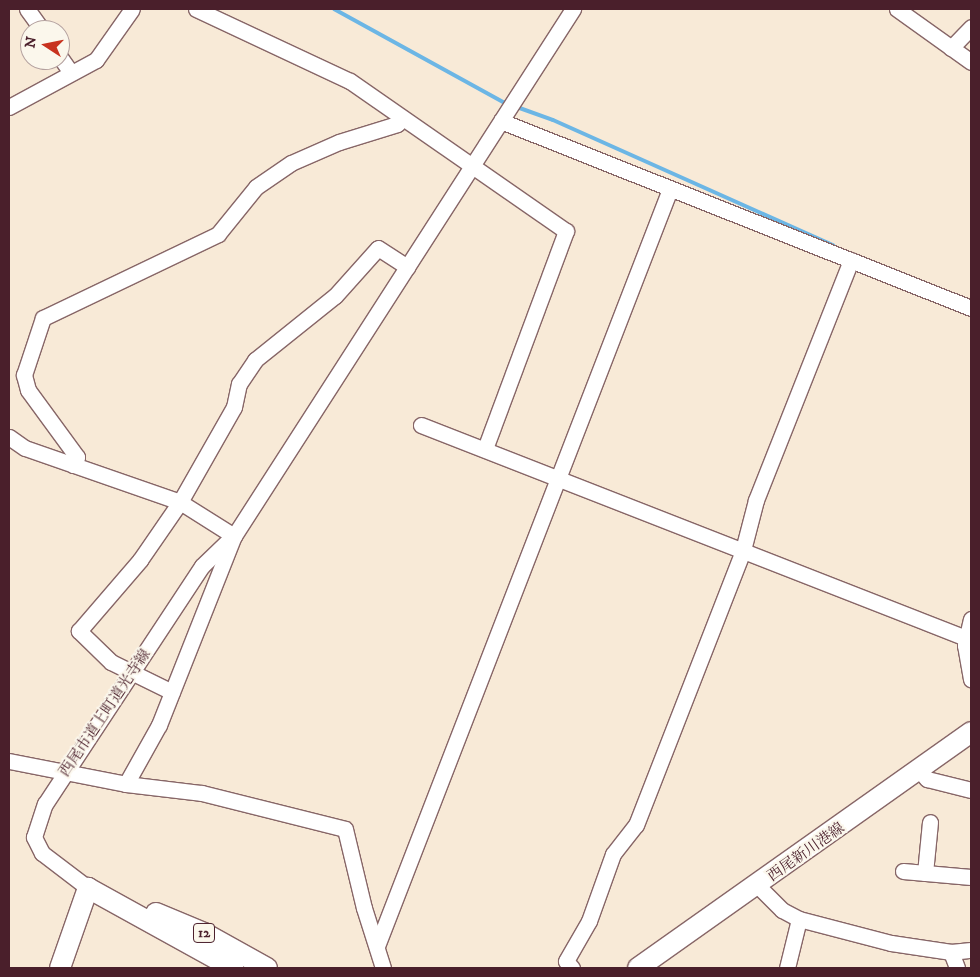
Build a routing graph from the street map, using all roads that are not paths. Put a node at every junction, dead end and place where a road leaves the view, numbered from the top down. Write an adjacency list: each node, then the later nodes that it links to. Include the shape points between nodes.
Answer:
1 (27, 9): 6 (street)
2 (132, 9): 11 (street, via 96,60)
3 (196, 9): 14 (street, via 350,81)
4 (573, 9): 13 (street)
5 (897, 9): 8 (street)
6 (35, 20)
7 (971, 27): 8 (street)
8 (952, 48): 9 (street)
9 (971, 62)
10 (69, 70): 11 (street)
11 (71, 73): 12 (street)
12 (9, 107)
13 (504, 116): 15 (street); 16 (street)
14 (403, 118): 15 (street); 23 (street, via 397,124 339,142 291,163 256,188 218,234 43,318 24,375 28,390 77,457)
15 (473, 165): 18 (street); 22 (street, via 566,230)
16 (670, 189): 17 (street); 24 (street)
17 (851, 260): 19 (street); 27 (street, via 756,500)
18 (407, 266): 25 (street, via 378,248 335,296 256,360 239,384 234,407); 26 (street)
19 (971, 308)
20 (420, 425): 22 (street)
21 (9, 437): 23 (street, via 25,448)
22 (485, 449): 24 (street)
23 (73, 465): 25 (street)
24 (558, 477): 27 (street); 47 (street)
25 (180, 502): 26 (street); 30 (street, via 140,560 79,632 111,662)
26 (234, 536): 30 (street, 西尾市道上町道光寺線, via 202,566); 32 (street)
27 (743, 550): 29 (street); 54 (street, via 636,825 613,854 590,920 566,961)
28 (971, 619): 29 (street)
29 (966, 638): 31 (street)
30 (132, 672): 32 (street); 35 (street, 西尾市道上町道光寺線)
31 (971, 679)
32 (172, 692): 37 (street, via 159,725)
33 (971, 732): 36 (main road, 西尾新川港線)
34 (9, 760): 35 (street)
35 (66, 771): 37 (street); 44 (street, 西尾市道上町道光寺線, via 45,804 34,837 42,853)
36 (920, 771): 38 (street, via 927,779); 43 (main road, 西尾新川港線)
37 (126, 784): 47 (street, via 202,793 345,829 364,908)
38 (971, 790)
39 (930, 822): 41 (street)
40 (903, 871): 41 (street)
41 (925, 873): 42 (street)
42 (971, 878)
43 (758, 886): 46 (street, via 782,910); 55 (main road, 西尾新川港線)
44 (88, 888): 45 (main road, 12); 50 (main road)
45 (136, 914): 51 (main road, 12); 52 (main road, 12, via 159,913 204,933)
46 (799, 919): 49 (street, via 892,943); 56 (street)
47 (377, 946): 53 (street)
48 (971, 950): 49 (street)
49 (951, 952): 57 (street)
50 (60, 968)
51 (233, 968)
52 (267, 968)
53 (383, 968)
54 (572, 968)
55 (638, 968)
56 (787, 968)
57 (957, 968)

